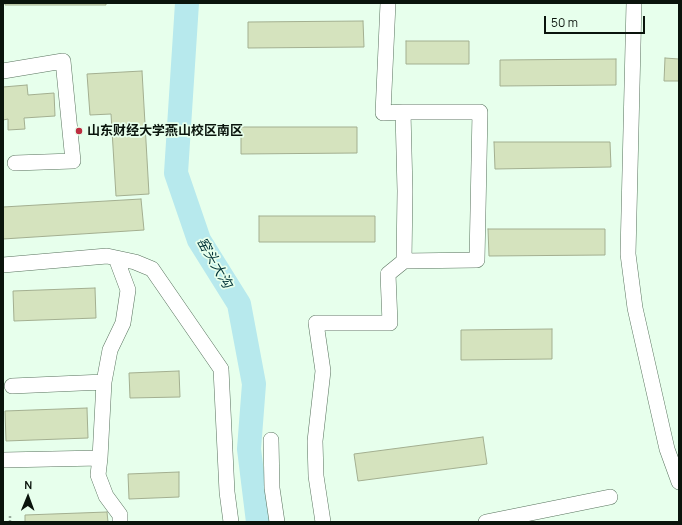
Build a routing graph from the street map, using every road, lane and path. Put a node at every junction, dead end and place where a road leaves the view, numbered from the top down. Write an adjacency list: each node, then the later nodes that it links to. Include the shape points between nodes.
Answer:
1 (388, 3): 4 (street, via 383,113)
2 (634, 3): 14 (street, via 628,254 635,308 667,448)
3 (3, 71): 5 (street, via 63,61 73,160)
4 (403, 112): 7 (street); 7 (street, via 480,112 478,260)
5 (15, 163)
6 (116, 258): 8 (street, via 107,256); 9 (street, via 128,290 123,323 110,350); 19 (street, via 152,269 221,369 227,492)
7 (404, 261): 21 (street, via 388,274 390,323 316,323 323,371 314,441)
8 (3, 265)
9 (104, 382): 10 (street); 12 (street)
10 (12, 386)
11 (271, 440): 20 (street, via 272,488)
12 (100, 458): 13 (street); 18 (street, via 98,476 106,496 120,515)
13 (3, 460)
14 (679, 482)
15 (610, 497): 22 (street)
16 (10, 516): 17 (path)
17 (10, 522)
18 (120, 522)
19 (231, 522)
20 (277, 522)
21 (323, 522)
22 (486, 522)

